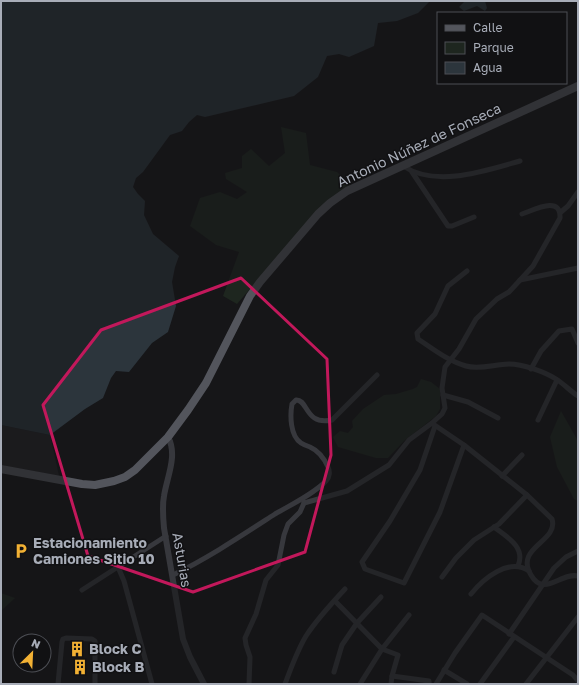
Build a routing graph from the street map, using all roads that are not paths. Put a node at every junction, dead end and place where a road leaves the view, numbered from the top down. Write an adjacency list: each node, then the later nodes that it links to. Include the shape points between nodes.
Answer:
1 (578, 86): 3 (main road, Antonio Núñez de Fonseca)
2 (520, 161): 4 (street, via 452,177)
3 (403, 166): 4 (street); 22 (main road, Antonio Núñez de Fonseca, via 341,195 316,218 255,290 206,383)
4 (412, 172): 8 (street, via 448,226)
5 (578, 192): 6 (street)
6 (561, 212): 7 (street, via 555,206 549,205); 11 (street, via 544,249)
7 (522, 214)
8 (474, 217)
9 (578, 268): 11 (street)
10 (467, 271): 13 (street, via 448,286 435,314 417,333 418,339)
11 (520, 280): 13 (street, via 476,319)
12 (577, 339): 14 (street, via 572,329 559,331 541,351)
13 (450, 360): 14 (street, via 468,367 509,364); 17 (street, via 445,367)
14 (531, 369): 16 (street)
15 (377, 375): 28 (street, via 332,420 315,418 308,413 301,401 293,402 291,417 296,437 301,443 321,454 330,472 326,481)
16 (557, 380): 18 (street); 20 (street)
17 (443, 395): 19 (street, via 468,402); 21 (street, via 445,408)
18 (578, 396)
19 (498, 418)
20 (538, 420)
21 (434, 424): 23 (street); 23 (street, via 420,470 362,562 364,569 404,583 440,512); 28 (street, via 409,440 389,465 359,484 340,493)
22 (168, 437): 25 (main road, Antonio Núñez de Fonseca, via 135,470 108,483 82,484); 30 (street, Asturias, via 173,456 163,503)
23 (464, 445): 26 (street)
24 (522, 455): 26 (street)
25 (1, 469)
26 (502, 476): 27 (street)
27 (527, 495): 29 (street); 34 (street, via 552,519 553,525 550,533 528,557)
28 (304, 501): 35 (street, via 284,509); 59 (street, via 300,512 288,524 278,565 266,580 256,614 245,638 250,657)
29 (494, 527): 33 (street, via 517,546 520,555); 37 (street, via 474,540)
30 (166, 536): 32 (street); 35 (street, Asturias)
31 (578, 551): 38 (street, via 558,564)
32 (118, 566): 40 (street); 57 (street)
33 (518, 566): 34 (street); 41 (street, via 506,568 489,576)
34 (529, 571): 38 (street, via 533,578)
35 (173, 576): 58 (street, Asturias, via 185,646)
36 (578, 576): 38 (street, via 570,575)
37 (442, 577)
38 (543, 584): 47 (street)
39 (345, 589): 43 (street)
40 (82, 590)
41 (471, 594)
42 (381, 598): 46 (street)
43 (335, 600): 46 (street); 60 (street, via 305,637)
44 (409, 615): 49 (street)
45 (578, 616): 50 (street)
46 (357, 624): 49 (street); 52 (street, via 342,645)
47 (509, 634): 48 (street); 51 (street, via 482,615)
48 (514, 637): 50 (street); 66 (street)
49 (382, 649): 53 (street, via 398,655); 61 (street)
50 (546, 658): 54 (street, via 573,675); 67 (street)
51 (444, 670): 64 (street); 65 (street)
52 (334, 672)
53 (392, 676): 62 (street); 63 (street, via 429,681)
54 (577, 682)
55 (58, 684): 56 (street, via 62,642 66,638 95,641)
56 (95, 684)
57 (152, 684)
58 (204, 684)
59 (249, 684)
60 (285, 684)
61 (360, 684)
62 (391, 684)
63 (429, 684)
64 (436, 684)
65 (467, 684)
66 (480, 684)
67 (526, 684)

